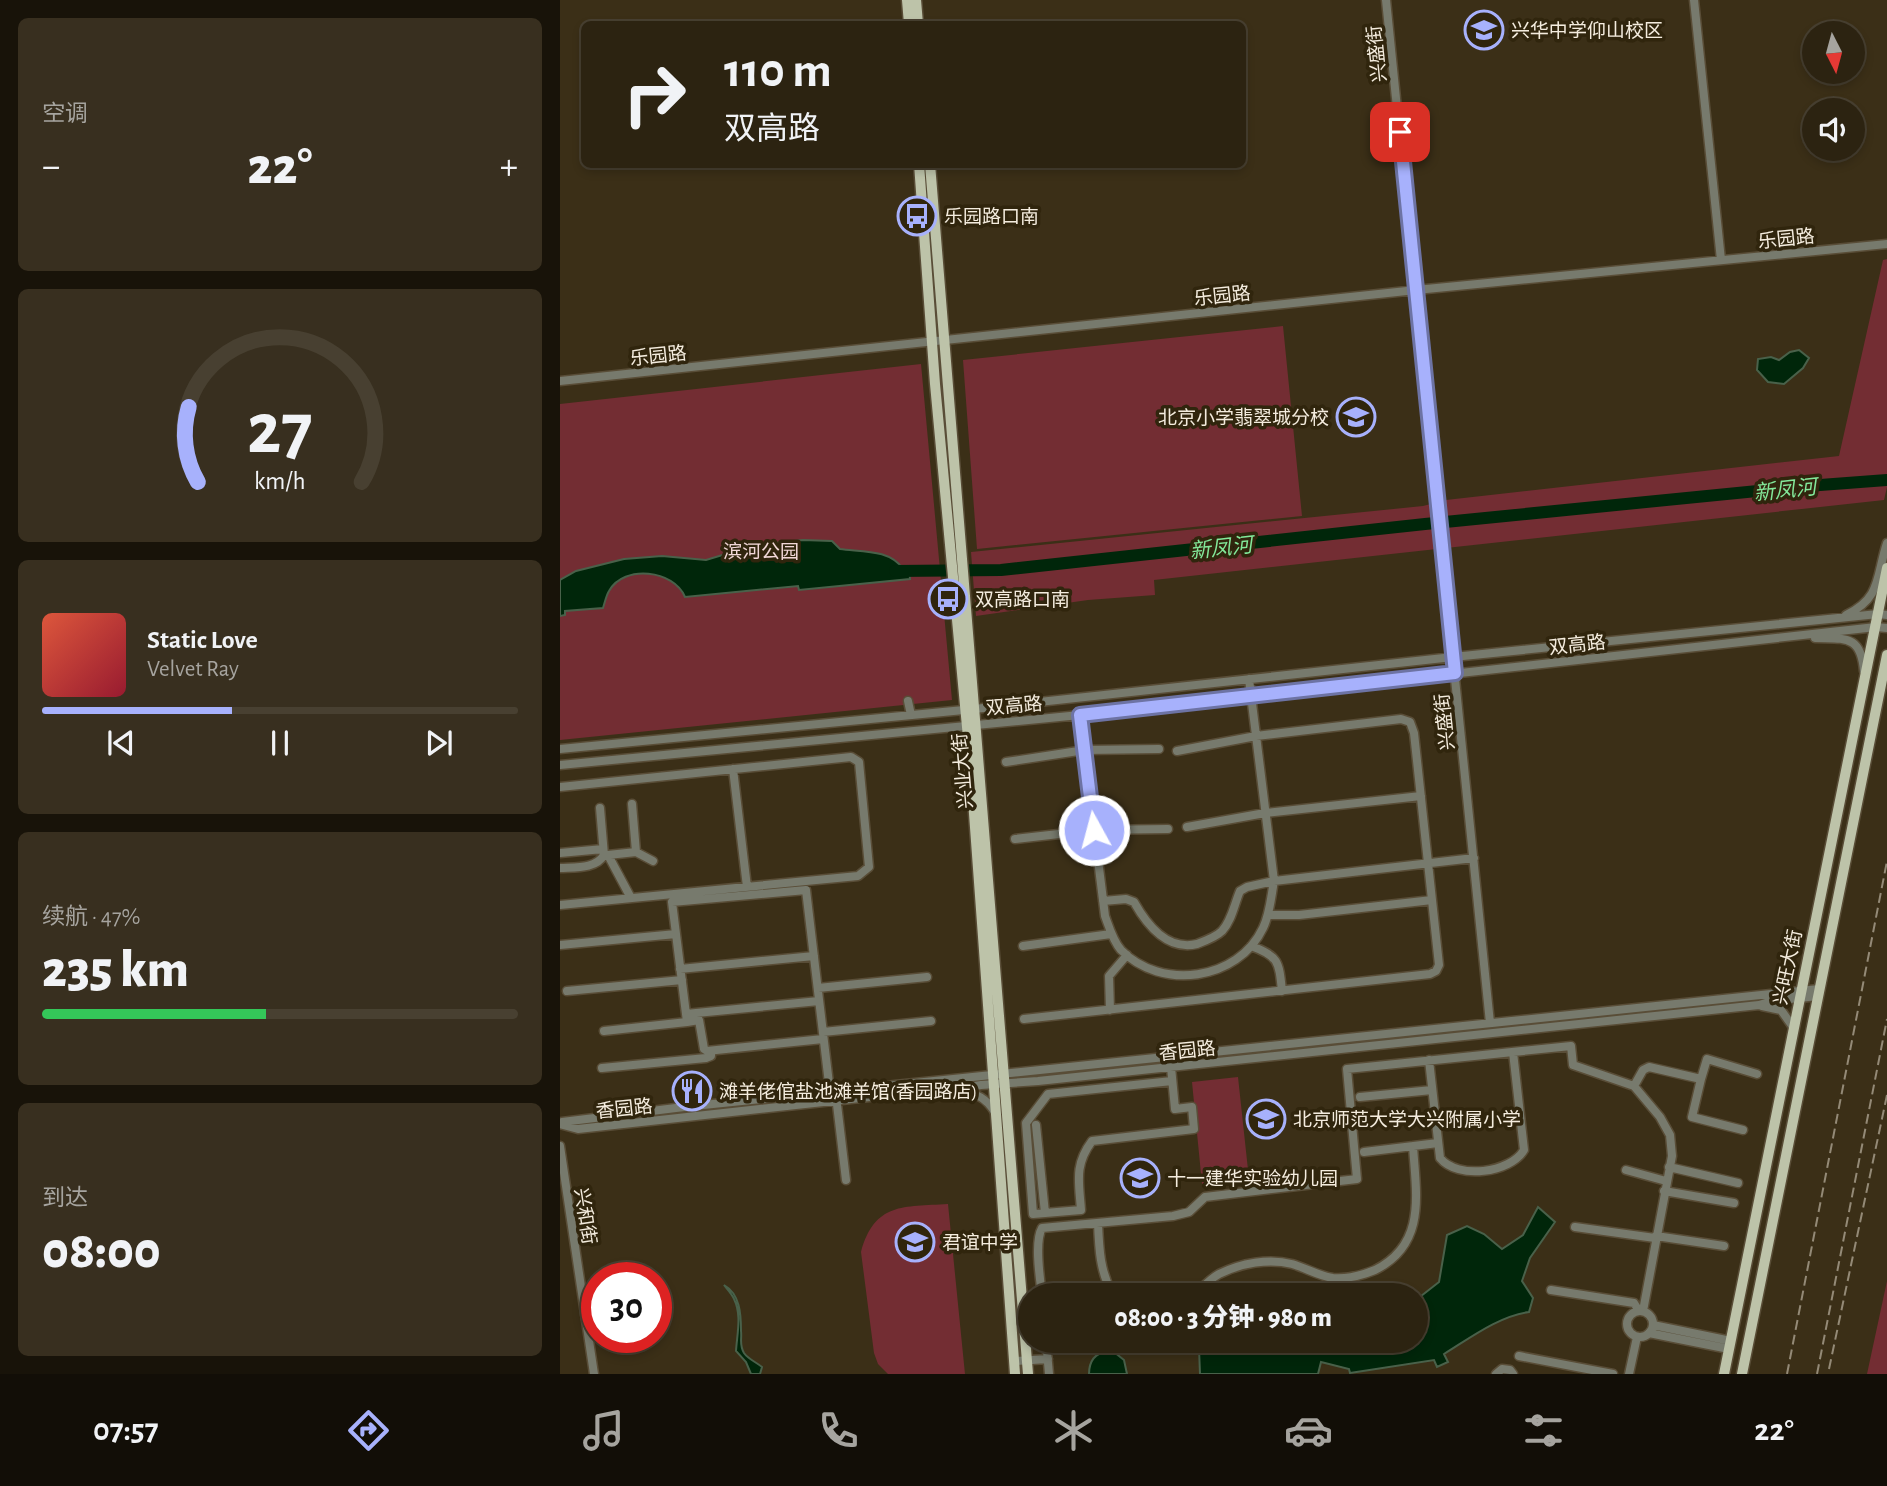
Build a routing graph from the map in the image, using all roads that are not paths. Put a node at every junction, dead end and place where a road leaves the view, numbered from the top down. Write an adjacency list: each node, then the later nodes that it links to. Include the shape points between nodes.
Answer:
1 (907, 0): 5 (main road)
2 (916, 0): 6 (main road)
3 (1386, 0): 11 (street, 兴盛街)
4 (1694, 0): 10 (street)
5 (909, 21)
6 (918, 21)
7 (919, 168): 13 (main road, 兴业大街)
8 (930, 168): 12 (main road, 兴业大街)
9 (1887, 244): 10 (street, 乐园路)
10 (1721, 260): 11 (street, 乐园路)
11 (1416, 290): 12 (street, 乐园路); 24 (street, 兴盛街)
12 (944, 340): 13 (street, 乐园路); 16 (main road, 兴业大街)
13 (932, 342): 14 (street, 乐园路); 16 (main road, 兴业大街)
14 (560, 381)
15 (1887, 543): 20 (street, via 1872,596 1859,609)
16 (956, 560): 32 (main road, 兴业大街)
17 (1887, 568): 18 (main road, 兴旺大街)
18 (1885, 594): 19 (main road, 兴旺大街)
19 (1883, 615): 20 (street, 双高路); 21 (main road, 兴旺大街)
20 (1839, 618): 24 (street, 双高路)
21 (1881, 627): 22 (street, 双高路); 25 (main road, 兴旺大街)
22 (1787, 636): 27 (street, 双高路); 28 (street, via 1848,639 1861,653)
23 (1887, 655): 26 (main road, 兴旺大街)
24 (1453, 657): 27 (street, 兴盛街); 29 (street, 双高路)
25 (1867, 667): 26 (main road, via 1878,662); 28 (main road, 兴旺大街)
26 (1884, 669): 80 (main road, 兴旺大街)
27 (1455, 673): 30 (street, 双高路); 56 (street, 兴盛街)
28 (1865, 678): 81 (main road, 兴旺大街)
29 (1249, 679): 30 (street); 32 (street, 双高路)
30 (1251, 696): 34 (street, 双高路); 36 (street)
31 (908, 701): 33 (street)
32 (969, 710): 33 (street, 双高路); 35 (main road, 兴业大街)
33 (911, 715): 37 (street, 双高路)
34 (1080, 715): 35 (street, 双高路); 39 (street)
35 (971, 724): 42 (street, 双高路); 98 (main road, 兴业大街); 100 (main road, 兴业大街)
36 (1256, 736): 40 (street); 45 (street, via 1401,719 1410,722); 48 (street)
37 (560, 749)
38 (1159, 749): 39 (street)
39 (1085, 750): 41 (street); 51 (street)
40 (1177, 751)
41 (1006, 762)
42 (560, 765)
43 (733, 769): 44 (street); 61 (street); 61 (street, via 851,757 859,762 869,867 858,876)
44 (560, 787)
45 (1421, 796): 48 (street); 58 (street)
46 (632, 804): 53 (street)
47 (600, 807): 55 (street)
48 (1265, 813): 49 (street); 60 (street)
49 (1187, 827)
50 (1168, 829): 51 (street)
51 (1094, 830): 52 (street); 63 (street)
52 (1015, 839)
53 (636, 852): 55 (street); 57 (street)
54 (560, 853): 55 (street)
55 (605, 853): 59 (street, via 592,865); 62 (street)
56 (1474, 858): 58 (street); 88 (street, 兴盛街)
57 (653, 861)
58 (1428, 863): 60 (street); 64 (street)
59 (560, 868)
60 (1274, 881): 63 (street, via 1240,891 1222,931 1188,946 1154,932 1134,902); 66 (street)
61 (747, 887): 62 (street)
62 (631, 898): 65 (street)
63 (1103, 901): 68 (street)
64 (1432, 901): 66 (street); 79 (street, via 1436,971)
65 (560, 905)
66 (1268, 915): 71 (street)
67 (676, 934): 69 (street); 73 (street, via 672,902 806,890); 74 (street)
68 (1111, 934): 70 (street); 72 (street)
69 (560, 946)
70 (1023, 946)
71 (1251, 946): 72 (street, via 1217,970 1195,976 1159,973); 79 (street, via 1277,960)
72 (1127, 955): 84 (street, via 1109,976)
73 (814, 956): 74 (street); 77 (street)
74 (680, 969): 76 (street)
75 (927, 977): 77 (street)
76 (682, 980): 78 (street); 85 (street)
77 (818, 988): 82 (street)
78 (567, 991)
79 (1282, 991): 84 (street)
80 (1819, 993): 81 (street, 香园路); 149 (main road, 兴旺大街)
81 (1799, 995): 83 (street, 香园路); 88 (street, 香园路); 89 (main road, 兴旺大街)
82 (819, 1001): 85 (street); 91 (street)
83 (1759, 1004): 89 (street, via 1782,1010); 95 (street, 香园路)
84 (1110, 1010): 86 (street)
85 (687, 1018): 90 (street); 92 (street, via 699,1020 704,1049)
86 (1024, 1019)
87 (932, 1021): 91 (street)
88 (1490, 1023): 98 (street, 香园路)
89 (1793, 1027): 134 (main road, 兴旺大街)
90 (604, 1031)
91 (823, 1036): 92 (street); 105 (street)
92 (710, 1051): 96 (street, via 706,1058)
93 (1513, 1052): 94 (street); 102 (street, via 1571,1046 1573,1065); 111 (street, via 1524,1150 1520,1157 1493,1168 1458,1169 1440,1158)
94 (1429, 1060): 103 (street); 123 (street, via 1347,1069 1357,1179 1205,1197 1189,1212 1173,1216)
95 (1171, 1067): 98 (street, 香园路); 101 (street)
96 (603, 1068)
97 (1757, 1074): 99 (street, via 1707,1059)
98 (1004, 1079): 100 (street, 香园路); 138 (main road, 兴业大街)
99 (1701, 1079): 102 (street, via 1649,1067); 110 (street, via 1692,1117)
100 (992, 1080): 104 (street, 香园路); 105 (street, 香园路); 107 (main road, 兴业大街)
101 (1172, 1081): 122 (street, via 1048,1094 1026,1123 1033,1214); 122 (street, via 1175,1108 1192,1107 1194,1129 1092,1140 1078,1168 1081,1210)
102 (1634, 1086): 115 (street, via 1670,1135)
103 (1432, 1090): 106 (street); 111 (street)
104 (944, 1092): 105 (street, 香园路); 107 (street, via 978,1095)
105 (834, 1095): 108 (street, 香园路, via 578,1129); 117 (street)
106 (1360, 1097)
107 (995, 1112): 139 (main road, 兴业大街)
108 (560, 1123)
109 (1036, 1125): 122 (street)
110 (1744, 1130)
111 (1438, 1143): 113 (street)
112 (560, 1146): 140 (street, 兴和街)
113 (1413, 1146): 114 (street); 129 (street, via 1416,1199 1410,1238 1383,1266 1353,1277 1333,1278 1272,1261 1217,1275)
114 (1364, 1152)
115 (1669, 1167): 118 (street); 119 (street)
116 (1626, 1170): 118 (street)
117 (846, 1180)
118 (1666, 1181): 120 (street)
119 (1738, 1183)
120 (1664, 1191): 121 (street); 125 (street)
121 (1734, 1203)
122 (1045, 1213)
123 (1098, 1223): 127 (street, via 1042,1228); 128 (street)
124 (1576, 1227): 125 (street)
125 (1656, 1237): 126 (street); 131 (street)
126 (1724, 1247)
127 (1041, 1283)
128 (1106, 1283)
129 (1208, 1283)
130 (1551, 1290): 131 (street, via 1634,1303)
131 (1641, 1311): 132 (street, via 1650,1316); 133 (street, via 1627,1321 1628,1330)
132 (1651, 1329): 133 (street); 134 (street)
133 (1637, 1337): 147 (street)
134 (1730, 1345): 148 (main road, 兴旺大街)
135 (1047, 1353): 137 (street)
136 (1519, 1356): 146 (street)
137 (1048, 1359): 138 (street); 143 (street)
138 (1027, 1360): 139 (street); 142 (main road, 兴业大街)
139 (1014, 1361): 141 (main road, 兴业大街)
140 (594, 1374)
141 (1015, 1374)
142 (1028, 1374)
143 (1048, 1374)
144 (1496, 1374): 145 (street, via 1502,1369)
145 (1513, 1374)
146 (1613, 1374)
147 (1629, 1374)
148 (1724, 1374)
149 (1742, 1374)

